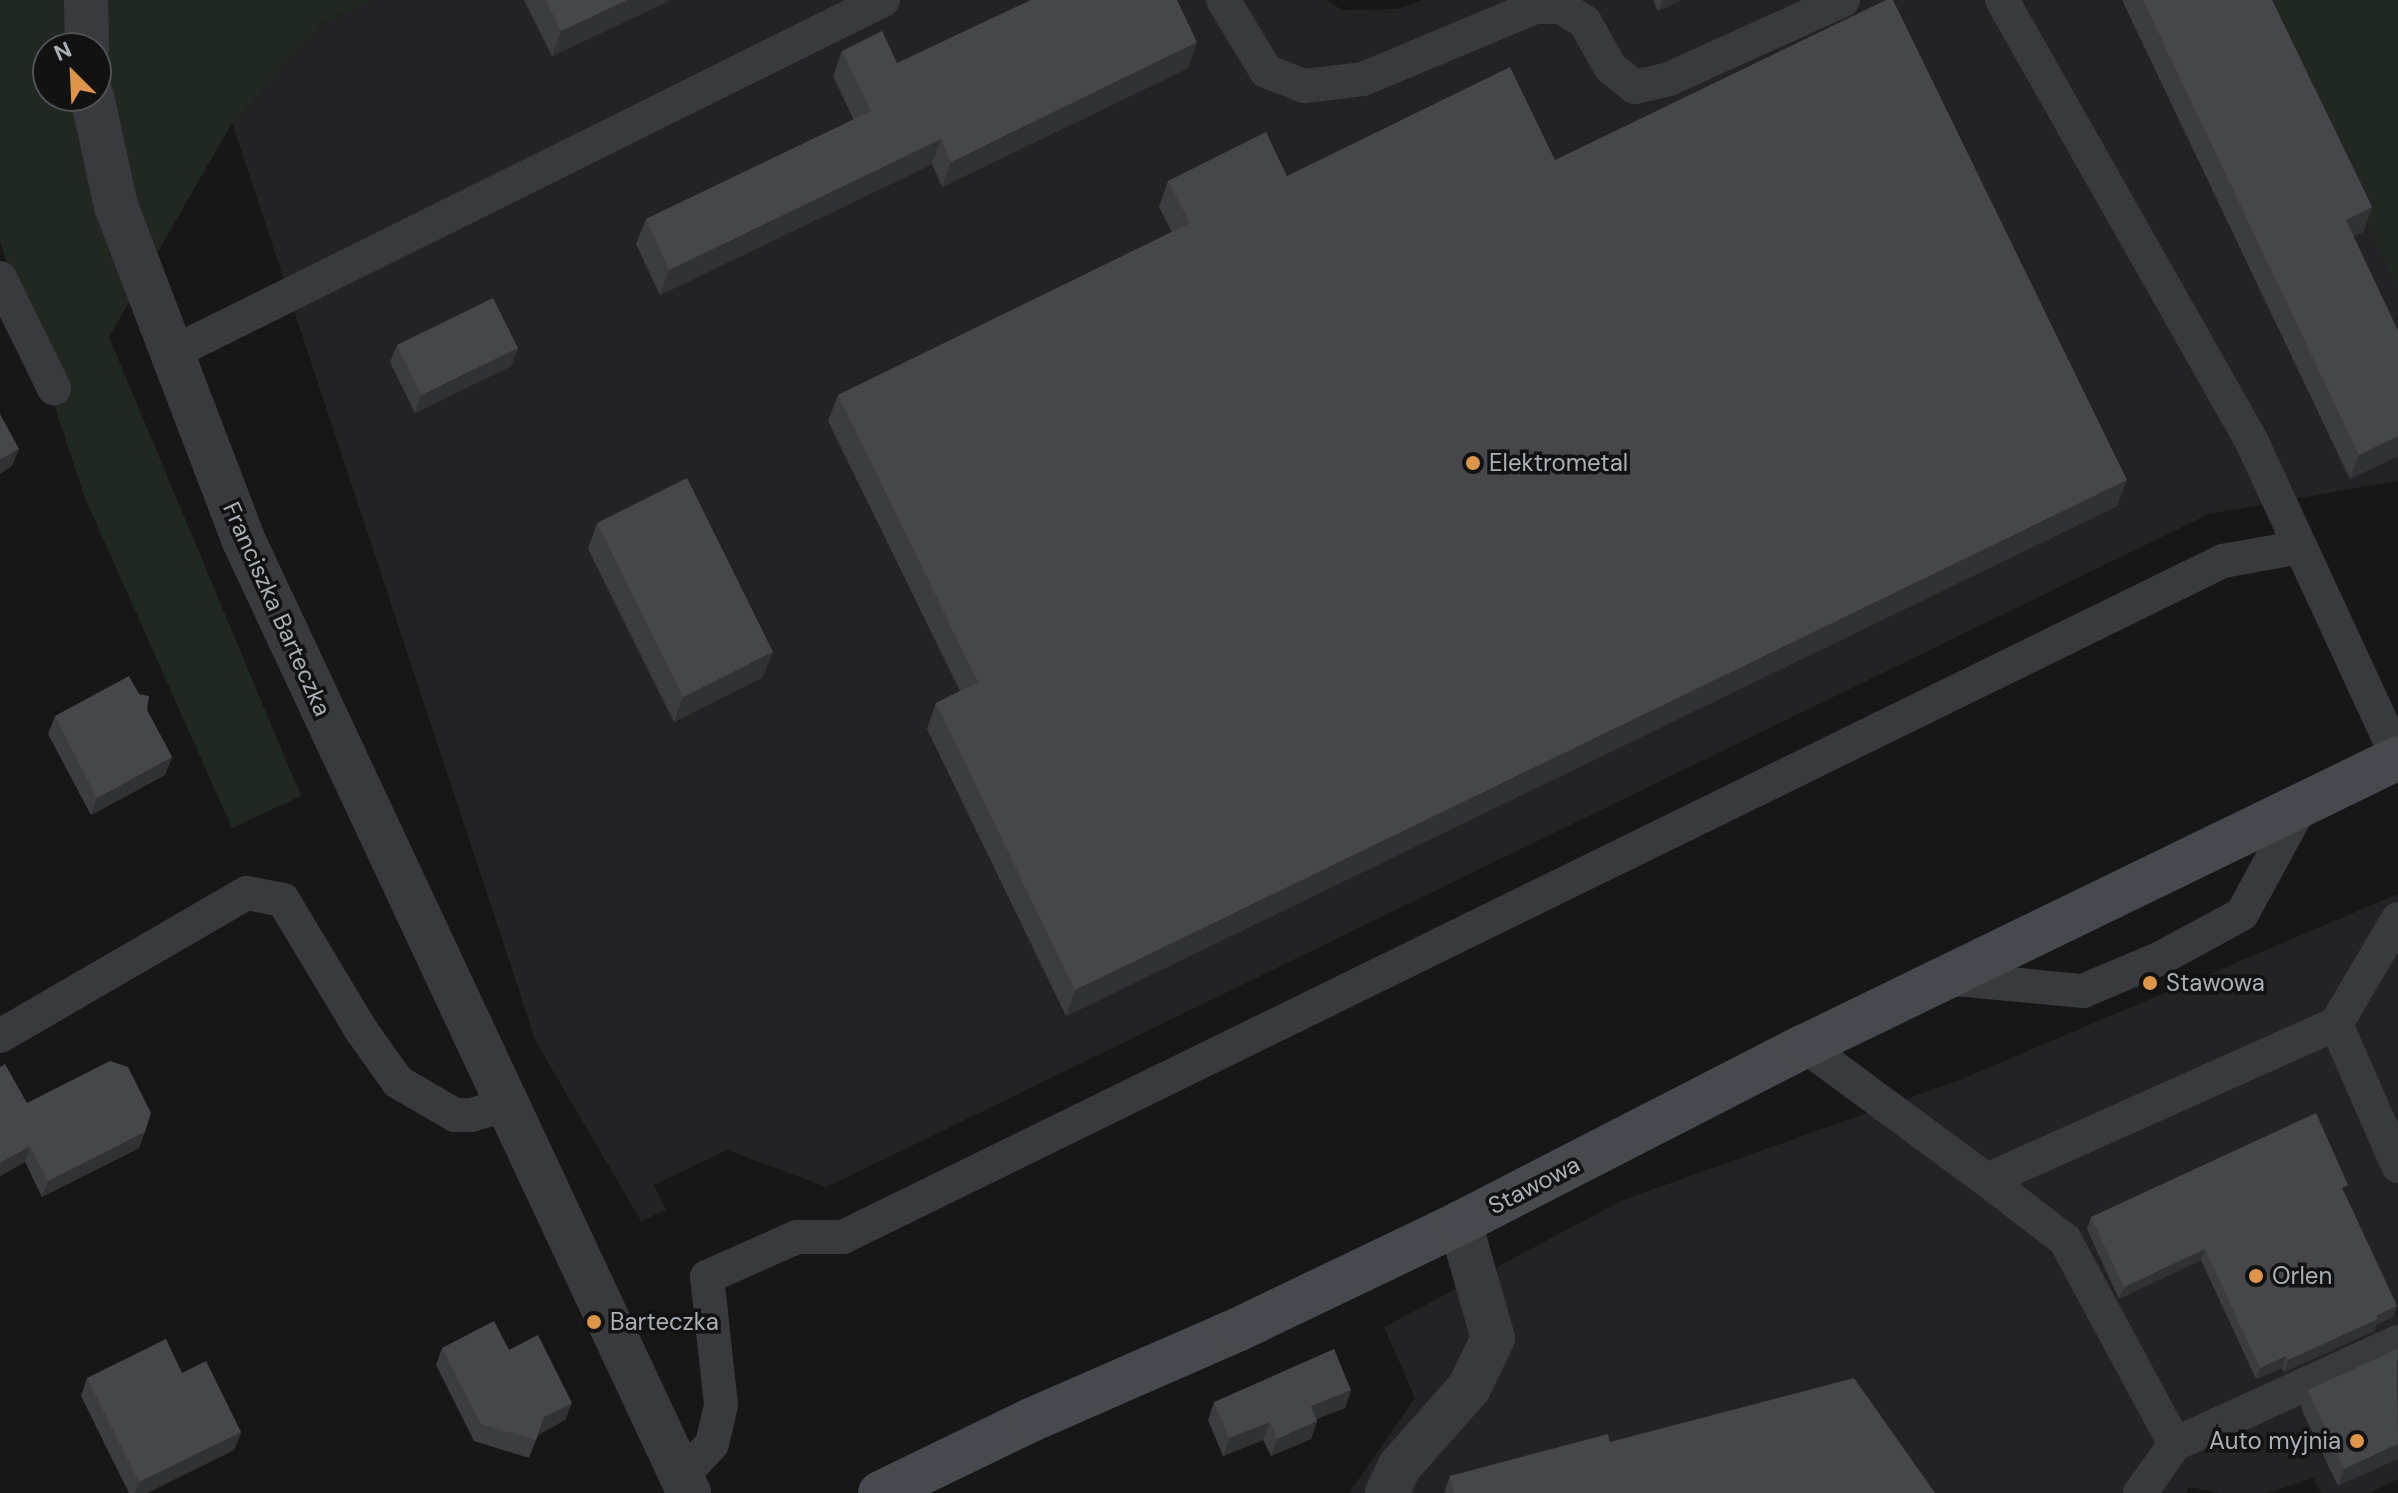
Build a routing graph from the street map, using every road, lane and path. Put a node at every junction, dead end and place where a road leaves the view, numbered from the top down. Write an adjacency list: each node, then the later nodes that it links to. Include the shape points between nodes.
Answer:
1 (86, 0): 6 (street)
2 (883, 0): 9 (lane)
3 (1223, 0): 4 (lane, via 1266,71 1304,86 1363,79 1535,7 1561,7 1585,22 1610,67 1635,87 1669,79)
4 (1843, 0)
5 (2002, 0): 11 (lane, via 2251,440)
6 (87, 32)
7 (95, 112): 9 (street, Franciszka Barteczka, via 116,206)
8 (0, 278): 10 (lane)
9 (170, 354): 19 (street, Franciszka Barteczka, via 243,539)
10 (54, 388)
11 (2300, 547): 12 (lane); 25 (lane, via 2223,561 843,1237 797,1237 707,1277 721,1405 712,1444)
12 (2398, 758): 13 (street, Stawowa)
13 (2300, 807): 15 (street, Stawowa); 15 (lane, via 2242,914 2161,958 2083,991)
14 (2398, 919): 16 (lane)
15 (1945, 978): 18 (street, Stawowa)
16 (2336, 1024): 20 (lane); 21 (lane)
17 (0, 1036): 19 (lane, via 247,893 283,900 398,1082 455,1115)
18 (1805, 1046): 21 (lane); 22 (street, Stawowa)
19 (506, 1105): 25 (street, Franciszka Barteczka)
20 (2398, 1166)
21 (1987, 1180): 24 (lane, via 2065,1240)
22 (1460, 1223): 26 (street, Stawowa); 27 (street, via 1493,1338 1469,1388 1399,1467)
23 (2398, 1342): 24 (lane)
24 (2175, 1444): 28 (lane)
25 (685, 1484)
26 (880, 1493)
27 (1387, 1493)
28 (2140, 1493)

